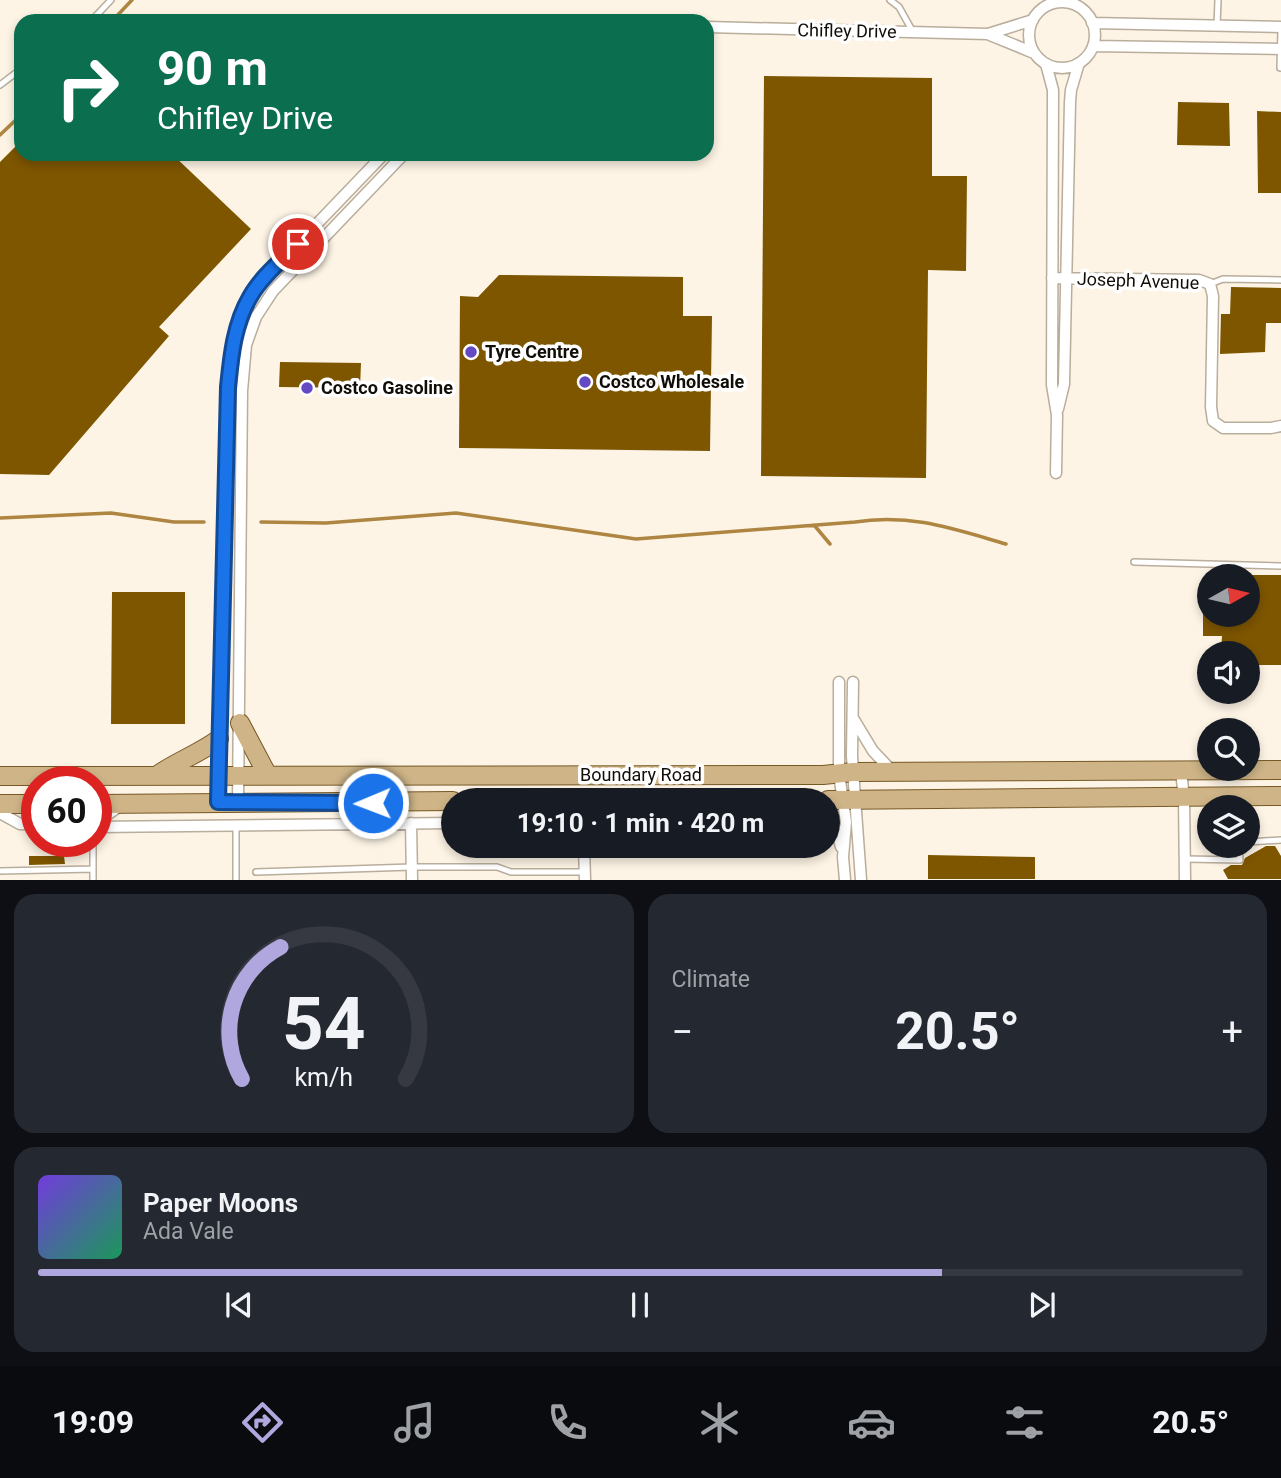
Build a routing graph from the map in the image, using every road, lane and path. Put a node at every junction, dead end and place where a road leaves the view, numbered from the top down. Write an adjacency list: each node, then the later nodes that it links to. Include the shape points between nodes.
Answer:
1 (111, 0): 6 (lane)
2 (890, 0): 12 (lane)
3 (1218, 0): 9 (lane)
4 (1051, 2): 5 (street); 7 (street)
5 (1078, 4): 8 (street)
6 (98, 14)
7 (1032, 20): 13 (street, Chifley Drive); 16 (street, via 1029,31)
8 (1093, 23): 9 (street); 14 (street)
9 (1217, 26): 11 (street)
10 (714, 27): 12 (street, Chifley Drive)
11 (1281, 28): 15 (lane)
12 (913, 32): 13 (street, Chifley Drive)
13 (988, 34): 16 (street, Chifley Drive)
14 (1093, 47): 15 (street); 17 (street)
15 (1280, 49): 19 (lane)
16 (1034, 53): 18 (street)
17 (1079, 63): 18 (street, via 1063,68); 25 (street, Joseph Avenue, via 1070,102)
18 (1046, 64): 24 (street, Joseph Avenue, via 1052,90)
19 (1280, 68)
20 (14, 74): 21 (lane)
21 (0, 85)
22 (377, 161): 37 (street, via 263,280 240,320 228,387)
23 (397, 161): 36 (street, via 273,291 256,317 246,345 240,492)
24 (1052, 278): 25 (street, Joseph Avenue); 28 (street, Joseph Avenue, via 1052,385)
25 (1067, 278): 27 (street, Joseph Avenue, via 1199,280); 28 (street, Joseph Avenue, via 1064,384)
26 (1281, 280): 27 (lane, via 1223,279)
27 (1210, 284): 29 (street, Joseph Avenue, via 1213,421 1223,428)
28 (1057, 415): 30 (street, Joseph Avenue)
29 (1281, 426)
30 (1056, 473)
31 (1134, 562): 32 (lane)
32 (1281, 566)
33 (839, 682): 41 (street)
34 (853, 682): 35 (street)
35 (852, 715): 40 (street, via 873,751); 41 (street)
36 (240, 723): 44 (main road); 46 (street)
37 (219, 739): 42 (main road); 43 (street)
38 (1281, 770): 39 (main road, Boundary Road)
39 (1187, 771): 40 (main road, Boundary Road); 47 (main road); 50 (street)
40 (893, 772): 41 (main road, Boundary Road)
41 (846, 773): 44 (main road, Boundary Road); 52 (street)
42 (159, 774): 43 (main road, Boundary Road); 45 (main road, Boundary Road)
43 (218, 774): 46 (main road, Boundary Road); 54 (street)
44 (267, 774): 46 (main road, Boundary Road)
45 (0, 775)
46 (239, 775): 56 (street)
47 (1225, 795)
48 (1260, 796): 49 (main road)
49 (1281, 796)
50 (1185, 798): 51 (main road); 52 (main road); 76 (street)
51 (1197, 798)
52 (842, 799): 73 (street, via 846,822); 86 (street)
53 (441, 801): 57 (main road)
54 (218, 802): 55 (main road); 56 (main road)
55 (129, 803): 60 (main road); 62 (lane)
56 (238, 803): 57 (main road)
57 (346, 803): 66 (lane)
58 (0, 804): 59 (main road)
59 (21, 804)
60 (112, 804)
61 (0, 813): 65 (street)
62 (112, 815)
63 (411, 823): 64 (street); 66 (street); 77 (street)
64 (441, 823)
65 (21, 824)
66 (375, 824): 67 (street)
67 (236, 825): 68 (street); 83 (lane)
68 (112, 826)
69 (1281, 840): 70 (lane)
70 (1260, 841)
71 (840, 843): 73 (street)
72 (93, 857): 78 (lane)
73 (843, 857): 85 (street)
74 (584, 858): 81 (street)
75 (1240, 858): 76 (lane)
76 (1185, 859): 87 (street)
77 (412, 867): 80 (lane); 81 (lane, via 497,867); 84 (street)
78 (93, 870): 79 (lane); 82 (lane)
79 (0, 871)
80 (256, 872)
81 (585, 876)
82 (93, 880)
83 (236, 880)
84 (412, 880)
85 (845, 880)
86 (861, 880)
87 (1185, 880)

